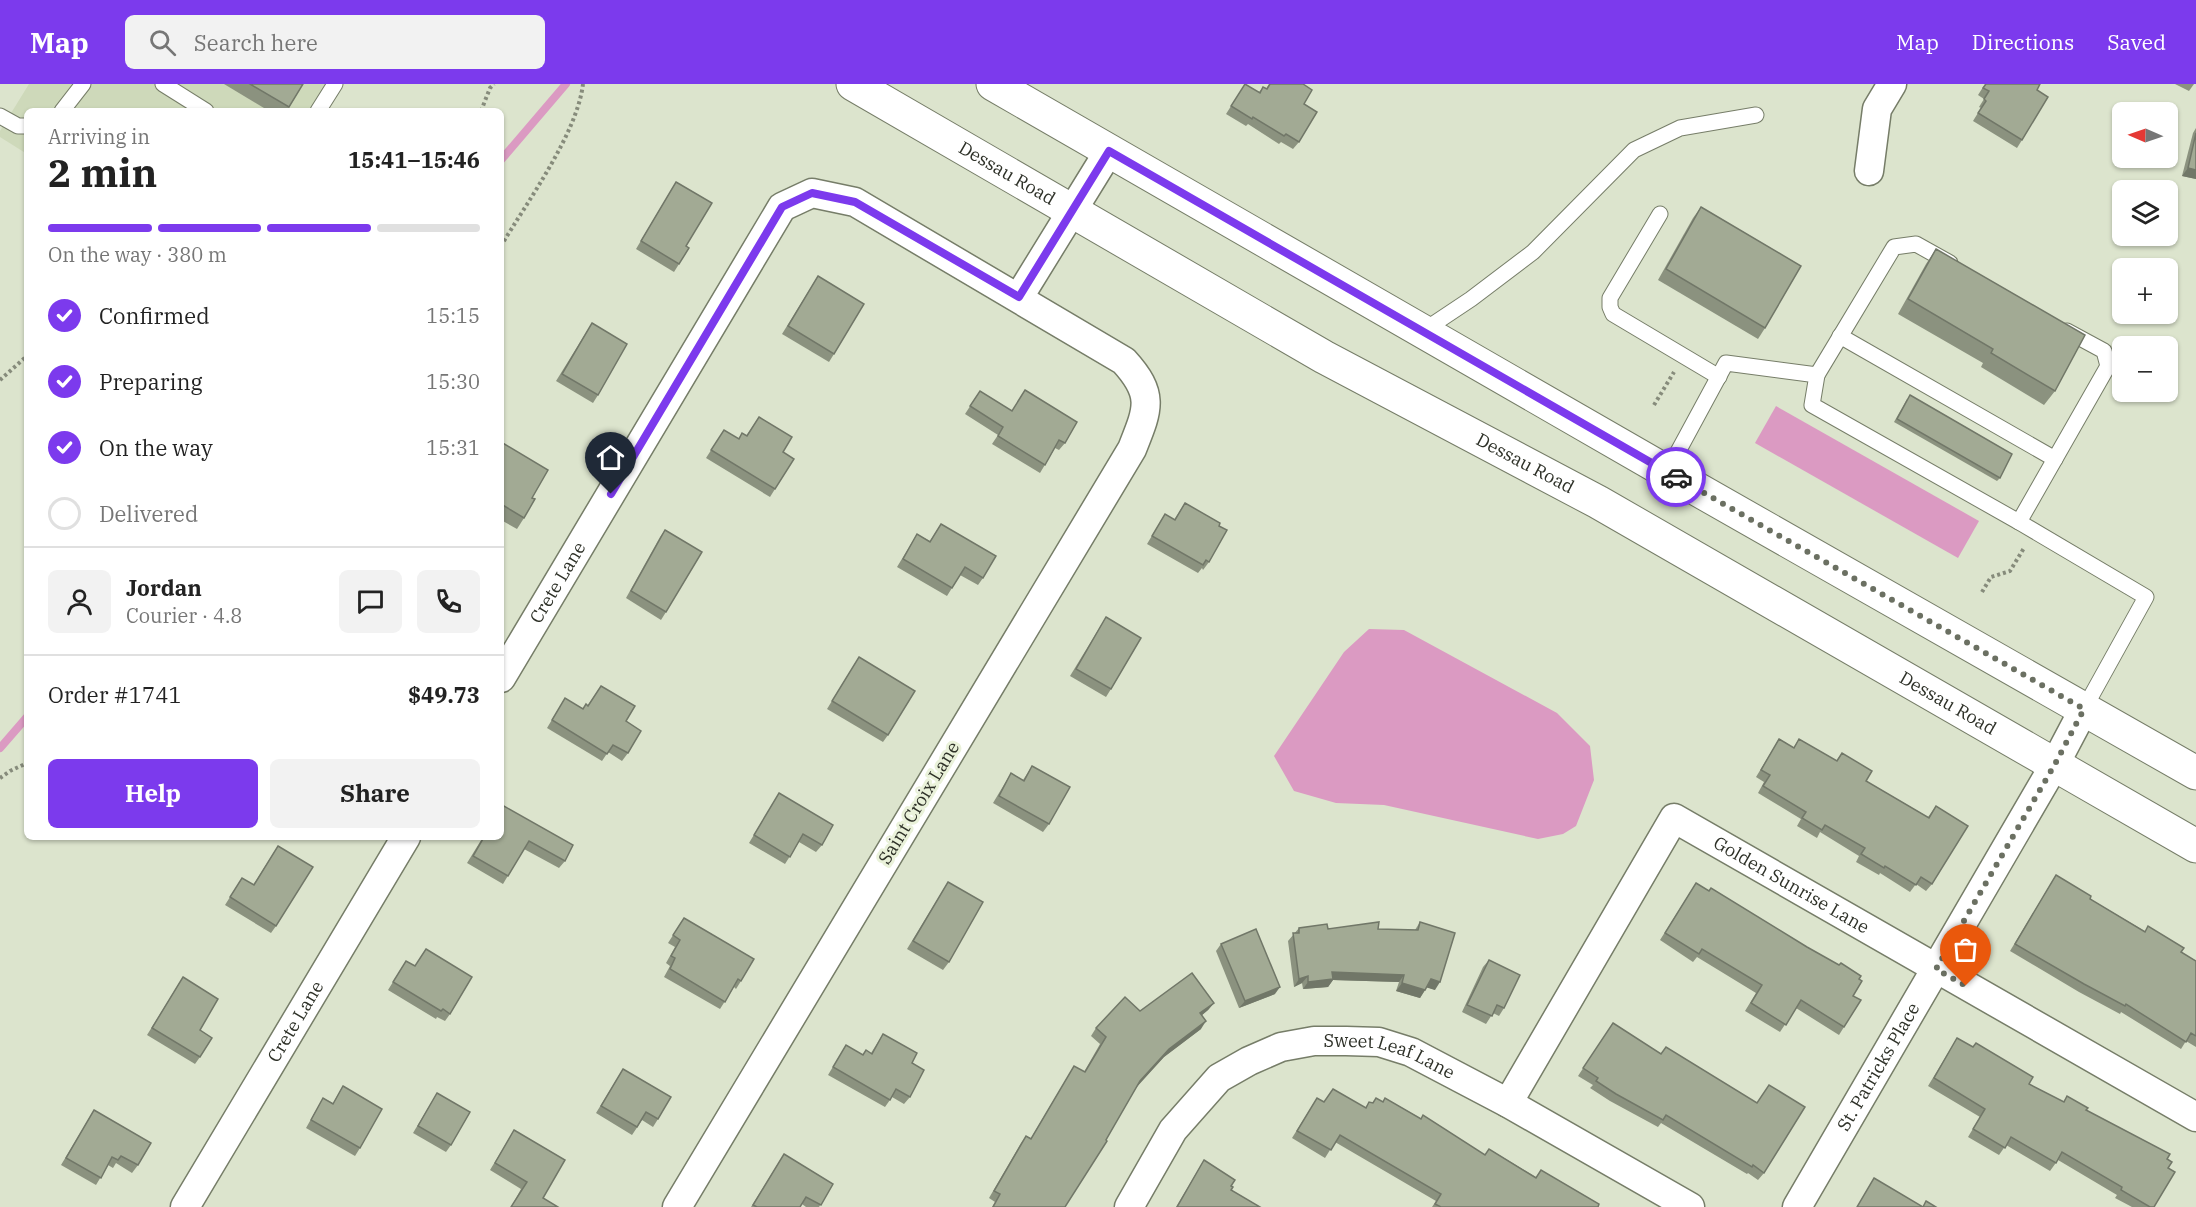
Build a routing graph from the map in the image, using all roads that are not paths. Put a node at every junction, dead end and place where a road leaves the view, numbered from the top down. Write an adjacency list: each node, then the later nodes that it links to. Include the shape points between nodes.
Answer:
1 (83, 84): 7 (lane)
2 (163, 84): 8 (lane)
3 (335, 84): 9 (lane)
4 (853, 84): 15 (main road, Dessau Road)
5 (993, 84): 13 (main road)
6 (1892, 84): 14 (street, via 1877,109)
7 (66, 108)
8 (201, 108)
9 (320, 108)
10 (1756, 115): 20 (lane, via 1680,128 1634,150 1533,252)
11 (0, 116): 12 (lane)
12 (24, 126)
13 (1109, 151): 15 (street); 20 (main road)
14 (1869, 171)
15 (1072, 211): 18 (street); 29 (main road, Dessau Road, via 1324,357 1598,502)
16 (1660, 214): 23 (lane, via 1610,298 1610,307 1613,314)
17 (1958, 268): 21 (lane, via 1917,244 1894,247)
18 (1019, 297): 27 (street, Crete Lane, via 855,202 812,193 782,207); 37 (street, Saint Croix Lane, via 1124,361 1146,394 1145,417 1132,449)
19 (2052, 322): 24 (lane, via 2104,351 2108,366)
20 (1423, 331): 25 (main road)
21 (1840, 336): 22 (lane); 24 (lane)
22 (1817, 375): 23 (lane, via 1726,363); 26 (lane, via 1812,405)
23 (1719, 377): 25 (lane)
24 (2055, 459): 26 (lane)
25 (1667, 472): 28 (main road)
26 (2019, 522): 28 (lane, via 2146,597)
27 (504, 673)
28 (2084, 709): 29 (street, St. Patricks Place); 30 (main road)
29 (2055, 764): 32 (main road, Dessau Road); 33 (street, St. Patricks Place)
30 (2196, 773)
31 (404, 840): 36 (street, Crete Lane)
32 (2196, 846)
33 (1936, 969): 34 (street, Golden Sunrise Lane, via 1674,818); 35 (street, Golden Sunrise Lane); 40 (street, St. Patricks Place)
34 (1508, 1103): 38 (street, Sweet Leaf Lane, via 1411,1052 1379,1042 1314,1041 1281,1047 1219,1078 1173,1130); 39 (street, Sweet Leaf Lane)
35 (2196, 1117)
36 (185, 1207)
37 (677, 1207)
38 (1129, 1207)
39 (1690, 1207)
40 (1797, 1207)

